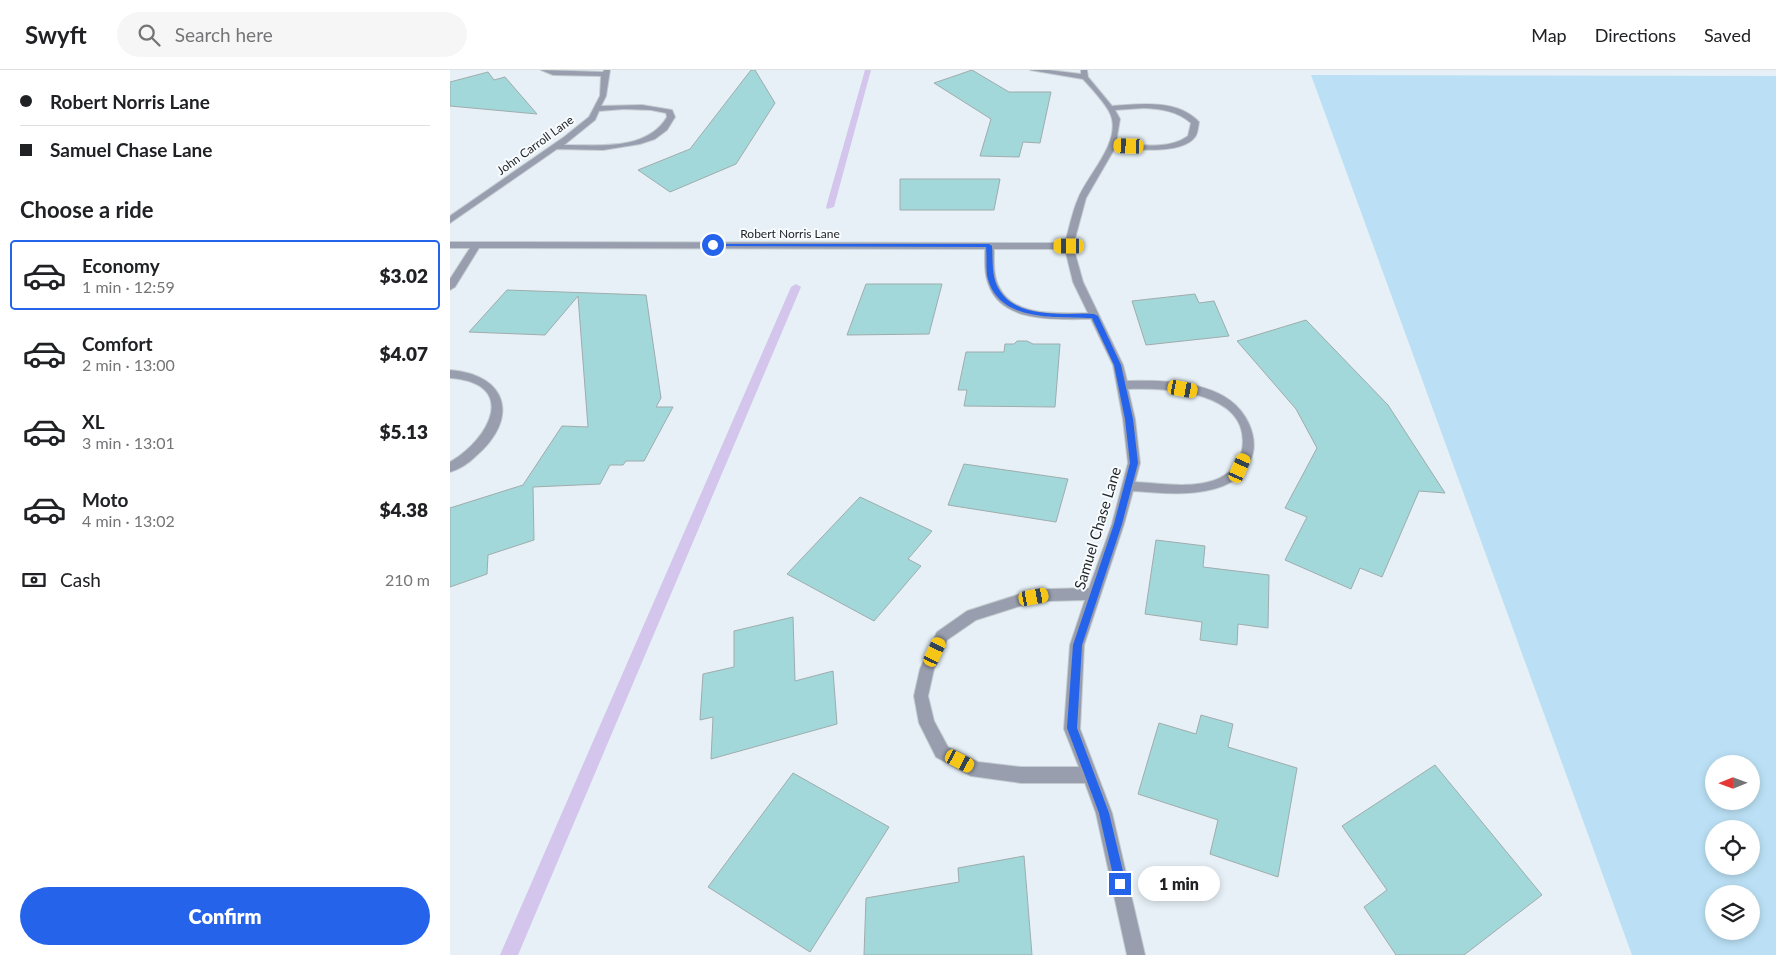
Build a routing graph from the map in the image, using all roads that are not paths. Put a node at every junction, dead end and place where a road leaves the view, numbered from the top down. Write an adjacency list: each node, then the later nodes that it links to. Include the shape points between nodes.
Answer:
1 (544, 70): 3 (street)
2 (1033, 70): 4 (street)
3 (606, 72): 6 (street, John Carroll Lane, via 603,96)
4 (1085, 74): 5 (street, Samuel Chase Lane)
5 (1110, 108): 7 (street, Samuel Chase Lane, via 1116,119); 7 (street, via 1166,107 1195,122 1190,138 1179,143)
6 (597, 109): 8 (street, John Carroll Lane, via 592,118); 8 (street, via 659,108 669,112 671,117 668,125 657,135 627,145)
7 (1111, 145): 13 (street, Samuel Chase Lane, via 1082,198)
8 (556, 147): 9 (street, John Carroll Lane)
9 (450, 220)
10 (450, 245): 11 (street, Robert Norris Lane)
11 (476, 245): 12 (street, Robert Norris Lane); 14 (street)
12 (989, 246): 13 (street, Robert Norris Lane); 15 (street, via 990,274 996,291 1007,303 1020,310 1040,314)
13 (1069, 246): 15 (street, Samuel Chase Lane, via 1078,282)
14 (450, 287)
15 (1094, 316): 17 (street, Samuel Chase Lane, via 1118,365)
16 (450, 374): 18 (street, via 479,380 491,388 497,403 494,424 481,445)
17 (1122, 385): 19 (street, Samuel Chase Lane, via 1134,463); 19 (street, via 1170,387 1222,399 1236,410 1247,430 1249,449 1240,468 1228,479 1203,487)
18 (450, 468)
19 (1128, 486): 20 (street, Samuel Chase Lane)
20 (1094, 594): 21 (street, Samuel Chase Lane, via 1077,645 1072,728); 21 (street, via 1049,595 972,614 942,636 927,669 921,696 927,723 942,752 977,770 1021,775)
21 (1090, 775): 22 (street, Samuel Chase Lane, via 1104,813)
22 (1136, 955)

